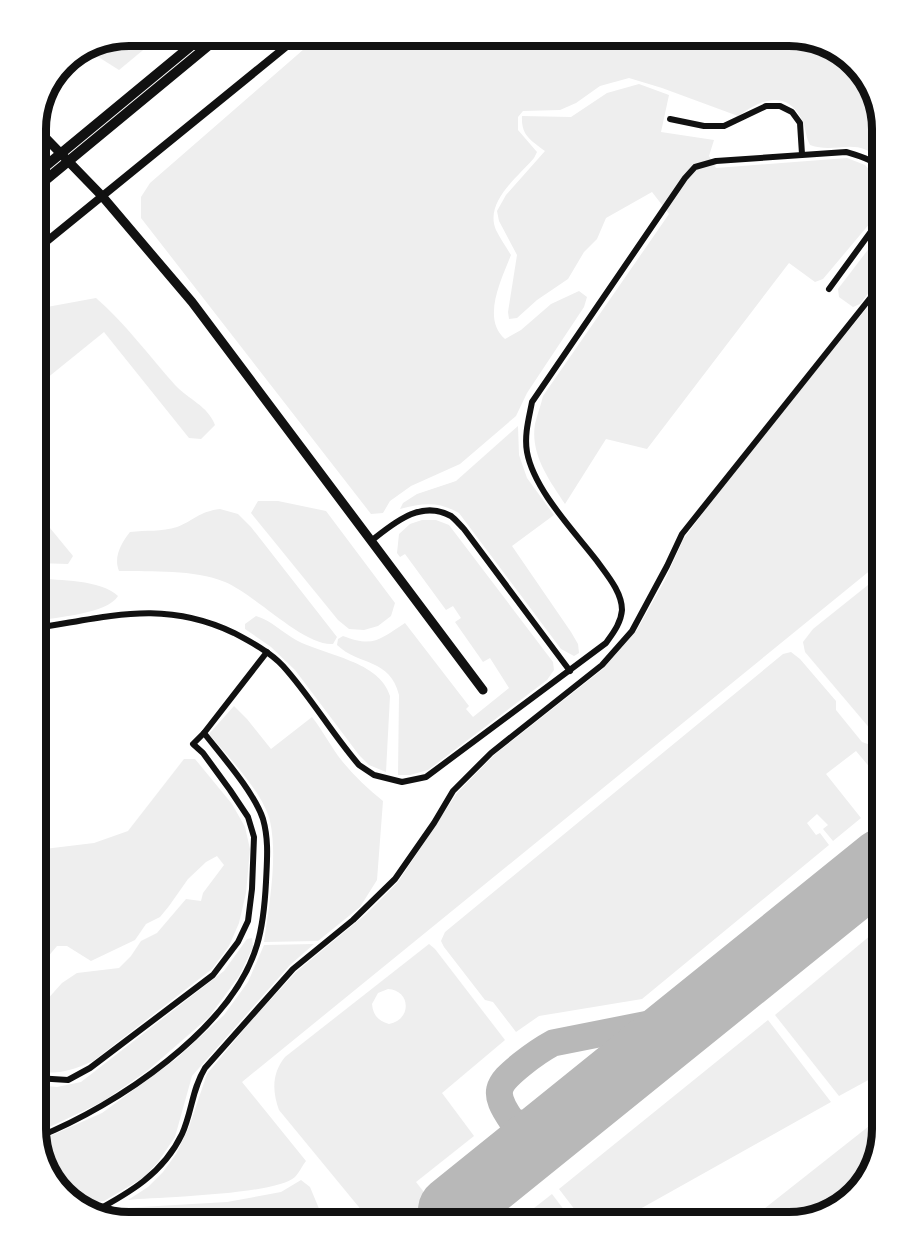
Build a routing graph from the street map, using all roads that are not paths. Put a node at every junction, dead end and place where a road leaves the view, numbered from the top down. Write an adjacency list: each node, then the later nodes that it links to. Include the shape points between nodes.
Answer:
1 (191, 46): 8 (highway)
2 (208, 46): 9 (highway)
3 (286, 46): 10 (main road)
4 (670, 118): 6 (street, via 724,126 766,106 780,106 792,112 800,123)
5 (47, 138): 10 (main road)
6 (802, 154): 7 (street, via 846,152); 18 (street, via 716,161 695,167 532,402 526,432 533,471 610,579 622,610 606,643)
7 (872, 163)
8 (47, 165)
9 (47, 179)
10 (102, 196): 12 (main road); 15 (main road, via 227,346)
11 (872, 230): 13 (street)
12 (47, 241)
13 (829, 289)
14 (872, 296): 23 (street, via 682,534 632,631 602,665 491,753 453,790 395,879 293,969 205,1068 196,1082 182,1133 154,1174)
15 (370, 541): 18 (street, via 420,510 452,516); 19 (main road)
16 (47, 626): 17 (street, via 164,612 214,623)
17 (267, 652): 18 (street, via 283,666 359,765 374,775 402,782 426,777); 20 (street)
18 (570, 670)
19 (483, 690)
20 (204, 733): 21 (street, via 194,744 248,817 254,837 248,921 227,959 213,975 90,1068 68,1080); 22 (street, via 252,797 262,817 268,844 265,901 257,945 244,975 208,1025 147,1077 110,1102)
21 (46, 1079)
22 (46, 1134)
23 (103, 1208)

